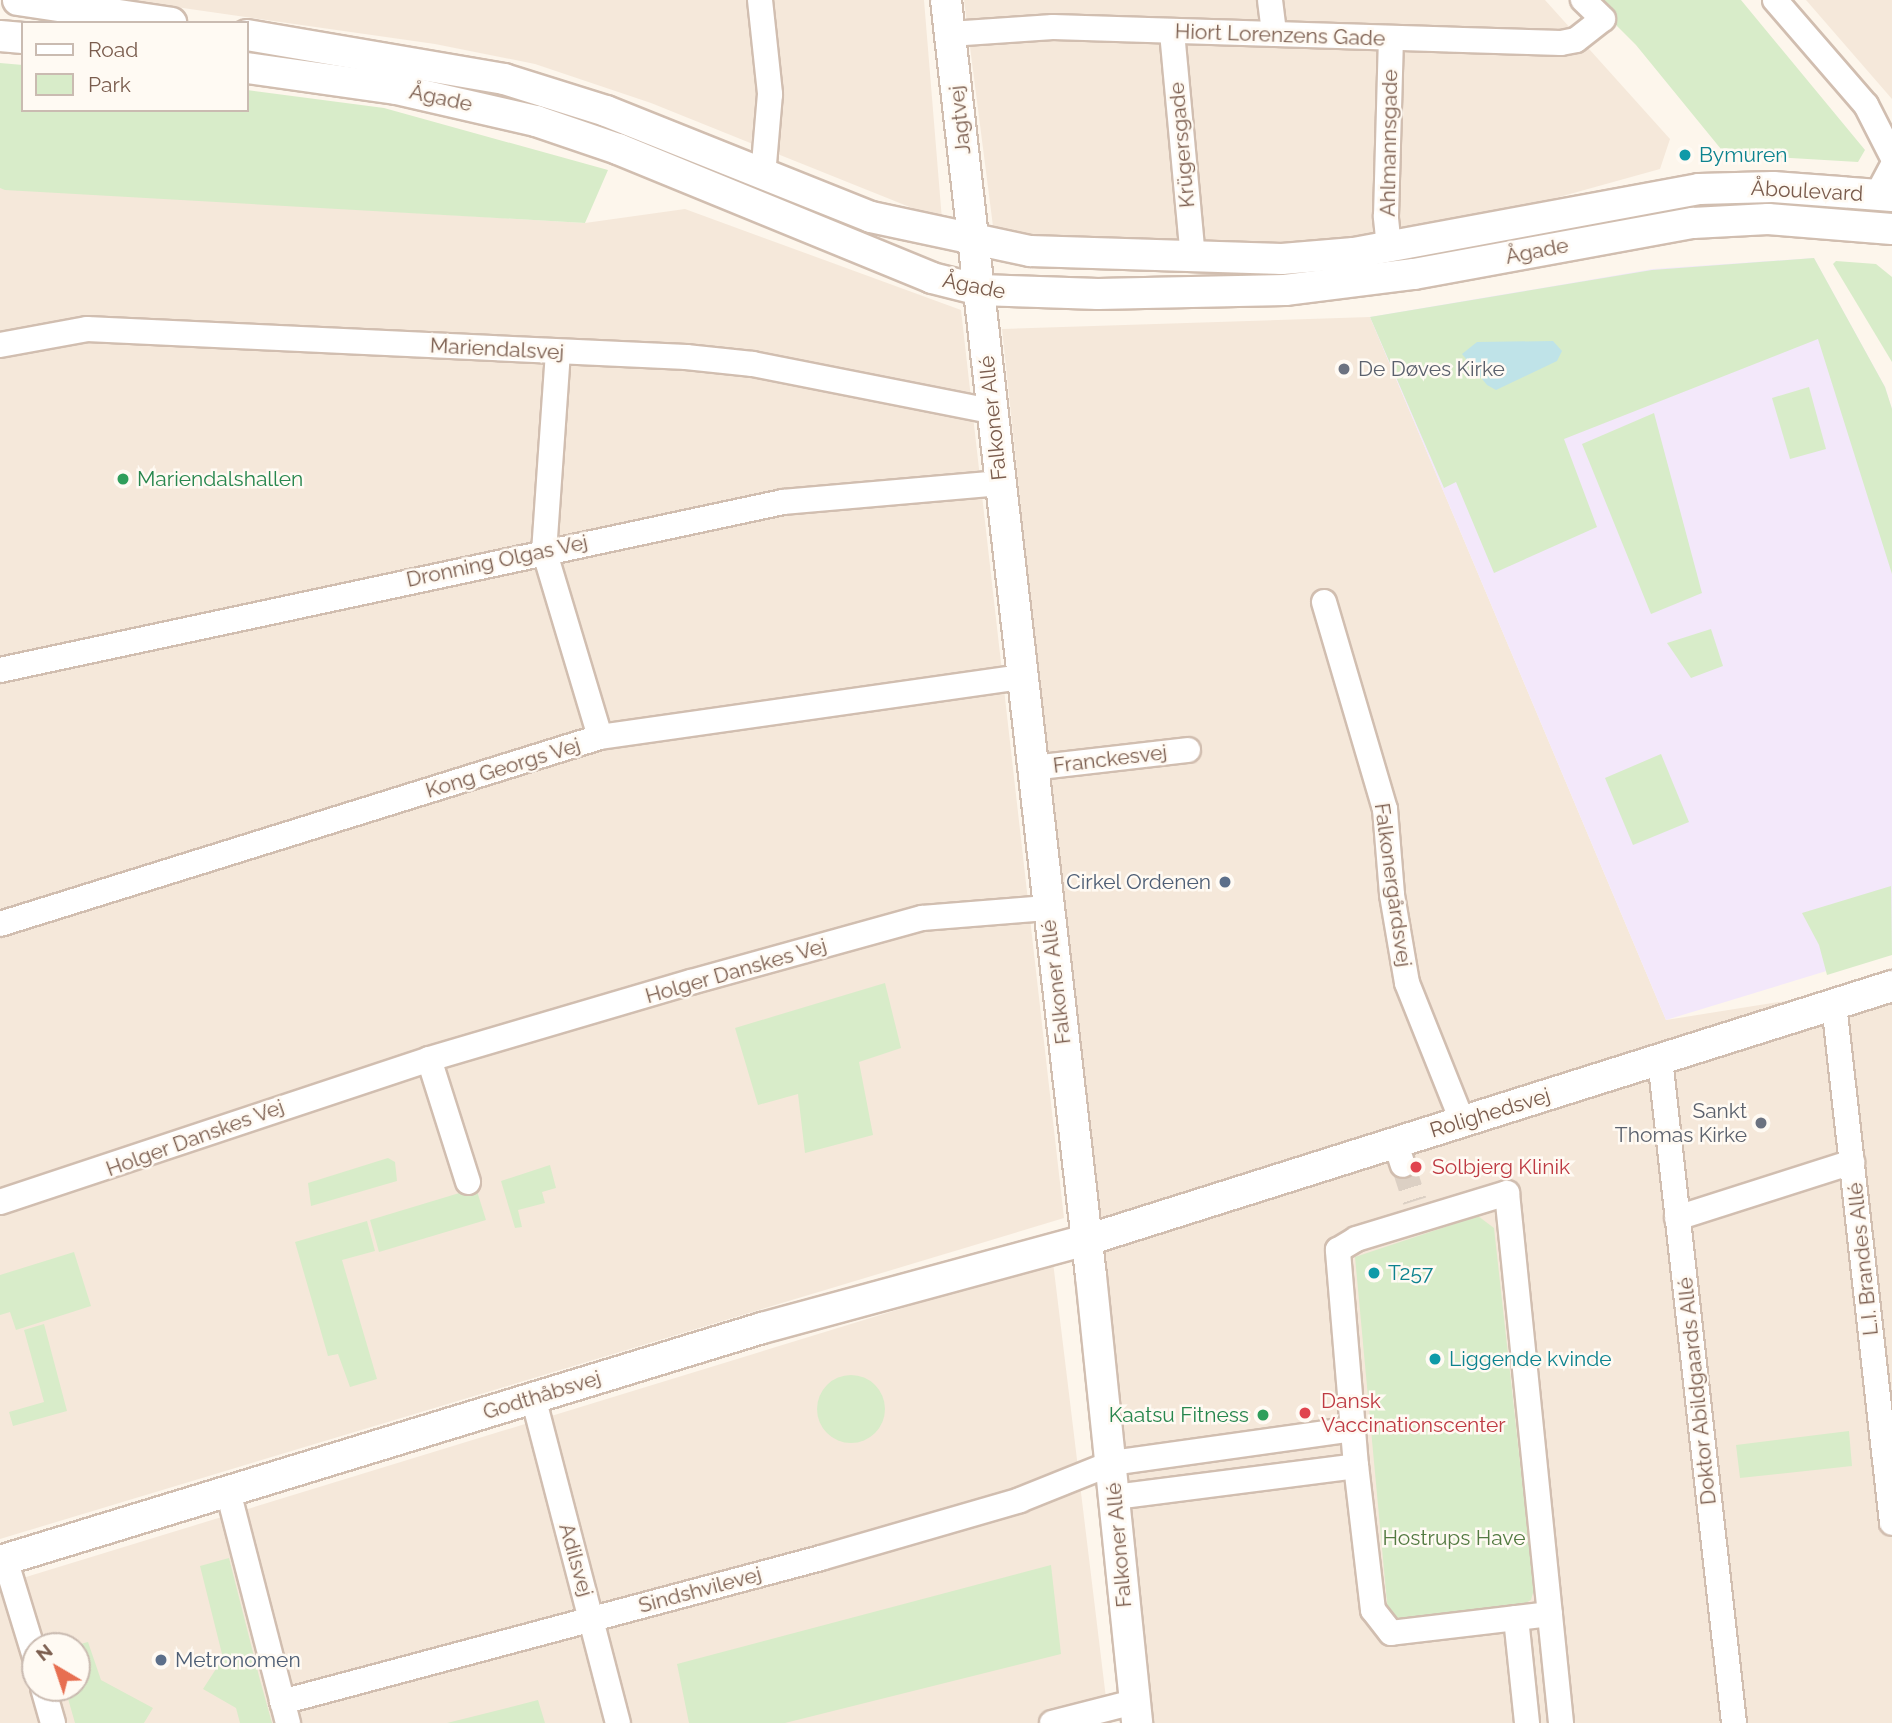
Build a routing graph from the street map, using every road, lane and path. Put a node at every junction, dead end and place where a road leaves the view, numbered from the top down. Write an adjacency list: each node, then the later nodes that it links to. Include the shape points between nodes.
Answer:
1 (18, 0): 7 (street)
2 (760, 0): 21 (street, via 770,94)
3 (946, 0): 10 (street, Jagtvej)
4 (1270, 0): 11 (street)
5 (1583, 0): 15 (street, Hiort Lorenzens Gade, via 1603,19 1576,40)
6 (1775, 0): 17 (street)
7 (139, 9): 8 (street)
8 (166, 21)
9 (1172, 32): 10 (street, Hiort Lorenzens Gade, via 1053,27); 11 (street, Hiort Lorenzens Gade); 28 (street, Krügersgade)
10 (950, 34): 26 (street, Jagtvej)
11 (1274, 34): 15 (street, Hiort Lorenzens Gade)
12 (248, 35): 21 (street, Ågade, via 504,79 606,111)
13 (0, 36): 14 (street)
14 (21, 38)
15 (1391, 40): 27 (street, Ahlmannsgade)
16 (248, 68): 29 (street, Ågade, via 396,89 536,121 618,149 932,278)
17 (1866, 104): 18 (street, via 1884,110); 19 (street)
18 (1892, 119)
19 (1892, 156)
20 (1892, 167): 23 (street)
21 (763, 176): 26 (street, Ågade, via 871,217)
22 (1721, 187): 23 (street, Åboulevard); 27 (street, Ågade, via 1651,196)
23 (1884, 196)
24 (1731, 219): 25 (street, Åboulevard); 29 (street, Ågade, via 1322,287 1098,294)
25 (1892, 229)
26 (973, 241): 28 (street, Ågade, via 1040,252); 29 (street, Falkoner Allé)
27 (1389, 247): 28 (street, Ågade, via 1282,259)
28 (1193, 258)
29 (980, 290): 32 (street, Falkoner Allé)
30 (0, 345): 31 (street, Mariendalsvej, via 87,329)
31 (558, 352): 32 (street, Mariendalsvej, via 753,364); 34 (street)
32 (991, 411): 33 (street, Falkoner Allé)
33 (1000, 483): 34 (street, Dronning Olgas Vej, via 783,502); 37 (street, Falkoner Allé)
34 (544, 550): 36 (street, Dronning Olgas Vej); 38 (street)
35 (1324, 602): 47 (street, Falkonergårdsvej, via 1385,809 1392,895 1407,983)
36 (0, 670)
37 (1021, 677): 38 (street, Kong Georgs Vej); 40 (street, Falkoner Allé)
38 (600, 737): 42 (street, Kong Georgs Vej)
39 (1188, 750): 40 (street, Franckesvej)
40 (1032, 768): 41 (street, Falkoner Allé)
41 (1047, 908): 45 (street, Holger Danskes Vej, via 922,918); 52 (street, Falkoner Allé)
42 (0, 924)
43 (1892, 986): 44 (street, Rolighedsvej)
44 (1834, 1004): 46 (street, Rolighedsvej); 48 (street, L.I. Brandes Allé)
45 (429, 1059): 49 (street); 50 (street, Holger Danskes Vej)
46 (1660, 1059): 47 (street, Rolighedsvej); 51 (street, Doktor Abildgaards Allé)
47 (1463, 1123): 52 (street, Rolighedsvej, via 1399,1153)
48 (1852, 1163): 51 (street, L.I. Brandes Allé); 59 (street, L.I. Brandes Allé)
49 (468, 1182)
50 (0, 1202)
51 (1677, 1218): 73 (street, Doktor Abildgaards Allé)
52 (1087, 1240): 53 (street, Godthåbsvej, via 762,1328); 55 (street, Falkoner Allé)
53 (533, 1397): 57 (street, Godthåbsvej); 62 (street, Adilsvej)
54 (1354, 1429): 55 (street); 56 (street); 61 (street, via 1336,1254 1351,1241 1418,1211 1507,1193)
55 (1112, 1463): 58 (street, Falkoner Allé); 62 (street, Sindshvilevej, via 1020,1500)
56 (1356, 1466): 58 (street); 63 (street, via 1373,1611 1391,1633)
57 (228, 1491): 60 (street, Godthåbsvej); 66 (street)
58 (1115, 1497): 67 (street, Falkoner Allé)
59 (1892, 1523)
60 (3, 1560): 64 (street)
61 (1550, 1614): 63 (street); 72 (street)
62 (592, 1618): 66 (street, Sindshvilevej); 69 (street, Adilsvej)
63 (1516, 1618): 71 (street)
64 (27, 1632)
65 (47, 1702): 68 (street)
66 (285, 1712)
67 (1135, 1712): 70 (street)
68 (53, 1723)
69 (618, 1723)
70 (1052, 1723)
71 (1527, 1723)
72 (1562, 1723)
73 (1734, 1723)

